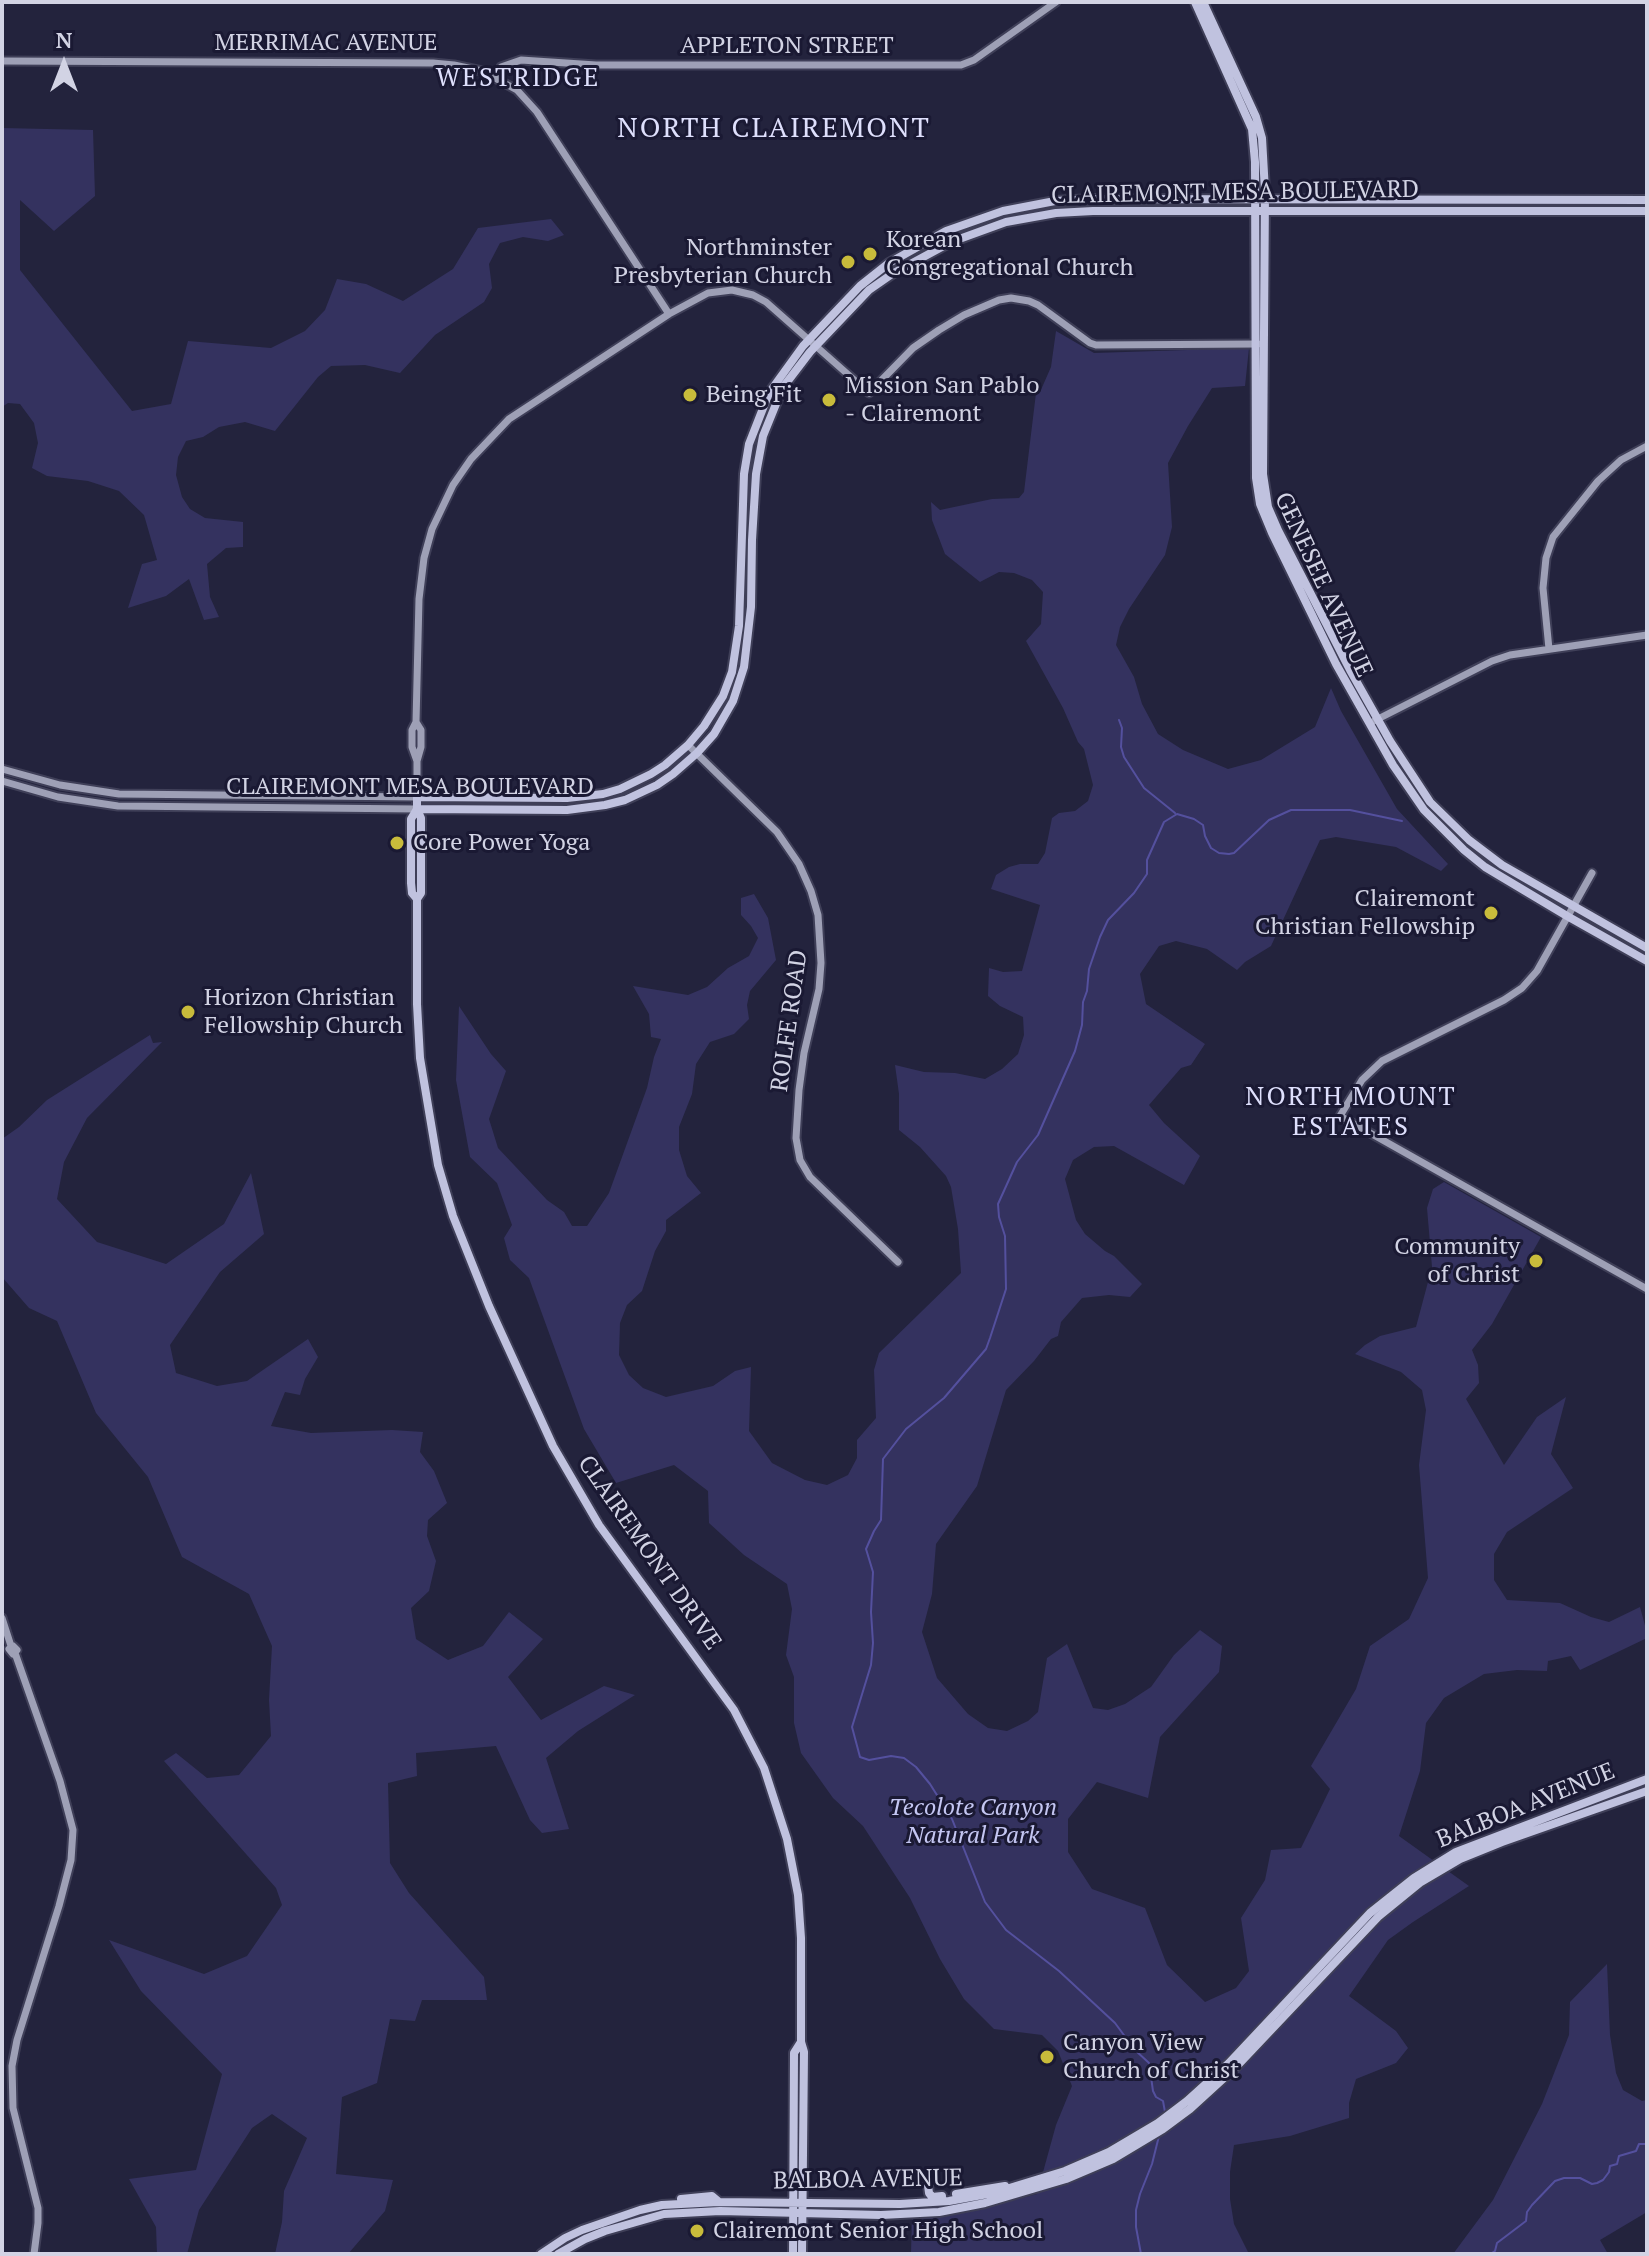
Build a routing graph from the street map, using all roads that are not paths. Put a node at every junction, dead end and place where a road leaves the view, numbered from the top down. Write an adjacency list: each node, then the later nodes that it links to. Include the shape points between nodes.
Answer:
1 (1056, 2): 5 (street, APPLETON STREET, via 961,65 596,65 521,60 501,67)
2 (1195, 2): 6 (main road, GENESEE AVENUE, via 1252,129)
3 (1203, 2): 6 (main road, GENESEE AVENUE, via 1260,129)
4 (2, 61): 5 (street, MERRIMAC AVENUE, via 433,63)
5 (496, 77): 10 (street, MERRIMAC AVENUE, via 537,112)
6 (1260, 199): 7 (main road, CLAIREMONT MESA BOULEVARD); 8 (main road, GENESEE AVENUE); 11 (main road, CLAIREMONT MESA BOULEVARD, via 1055,201 977,218 889,263 860,286)
7 (1647, 200)
8 (1259, 211): 9 (main road, CLAIREMONT MESA BOULEVARD); 11 (main road, CLAIREMONT MESA BOULEVARD, via 1093,211 1006,222 951,242 892,274); 12 (main road, GENESEE AVENUE)
9 (1647, 211)
10 (669, 314): 11 (street, CLAIREMONT DRIVE, via 708,293 732,290 766,302); 24 (street, CLAIREMONT DRIVE, via 509,419 453,485 432,529 419,599)
11 (813, 342): 12 (street, CLAIREMONT DRIVE, via 869,393 913,348 939,330 1011,298 1038,305 1096,345); 14 (main road, CLAIREMONT MESA BOULEVARD, via 776,382 764,405 747,452); 15 (main road, CLAIREMONT MESA BOULEVARD, via 784,386 763,436)
12 (1259, 344): 18 (main road, GENESEE AVENUE, via 1268,507); 19 (main road, GENESEE AVENUE, via 1260,504)
13 (1647, 446): 17 (street, via 1598,481 1553,537 1543,588)
14 (742, 499): 15 (main road); 20 (main road, CLAIREMONT MESA BOULEVARD, via 734,661 723,696)
15 (753, 515): 21 (main road, CLAIREMONT MESA BOULEVARD, via 744,667 733,701)
16 (1647, 635): 17 (street)
17 (1549, 649): 18 (street, via 1492,661)
18 (1378, 719): 19 (street); 27 (main road, GENESEE AVENUE, via 1430,802 1465,837)
19 (1369, 723): 28 (main road, GENESEE AVENUE, via 1409,790 1457,844)
20 (688, 745): 21 (street, ROLFE ROAD); 24 (main road, CLAIREMONT MESA BOULEVARD, via 651,774 603,794)
21 (697, 753): 25 (main road, CLAIREMONT MESA BOULEVARD, via 657,785 605,805 567,810); 31 (street, ROLFE ROAD, via 777,832 811,891 821,963 799,1090 800,1160 810,1177)
22 (2, 769): 24 (street, CLAIREMONT MESA BOULEVARD, via 119,794)
23 (2, 781): 25 (street, CLAIREMONT MESA BOULEVARD, via 118,806)
24 (417, 797): 25 (main road, CLAIREMONT DRIVE)
25 (417, 809): 36 (main road, CLAIREMONT DRIVE, via 411,819 411,883 417,899 420,1058 438,1165 453,1216 494,1318 568,1474 599,1525 723,1694 764,1768 798,1895)
26 (1592, 873): 27 (street)
27 (1572, 907): 28 (street); 29 (main road, GENESEE AVENUE)
28 (1567, 916): 30 (main road, GENESEE AVENUE); 32 (street, via 1522,988 1382,1061 1362,1080 1340,1116)
29 (1647, 948)
30 (1647, 961)
31 (898, 1262)
32 (1647, 1289)
33 (2, 1618): 41 (street, via 73,1830 71,1860 12,2066 13,2108 38,2208)
34 (1647, 1779): 37 (main road, BALBOA AVENUE, via 1456,1852 1422,1872 1370,1913 1187,2101 1109,2152)
35 (1647, 1791): 40 (main road, BALBOA AVENUE, via 1488,1847 1421,1882 1378,1917 1190,2109 1113,2159 1031,2191 939,2212)
36 (801, 2042): 38 (main road, CLAIREMONT DRIVE); 40 (main road, CLAIREMONT DRIVE, via 794,2053)
37 (1034, 2182): 39 (main road, BALBOA AVENUE, via 973,2198); 39 (main road, via 932,2197 927,2178 925,2193)
38 (803, 2203): 39 (main road, BALBOA AVENUE); 40 (main road, BALBOA AVENUE)
39 (911, 2203)
40 (796, 2210): 42 (main road, BALBOA AVENUE, via 718,2202 662,2205 582,2230); 43 (main road, BALBOA AVENUE, via 664,2214 605,2231); 44 (main road, CLAIREMONT DRIVE); 45 (main road, CLAIREMONT DRIVE)
41 (34, 2254)
42 (541, 2254)
43 (558, 2254)
44 (793, 2254)
45 (802, 2254)

